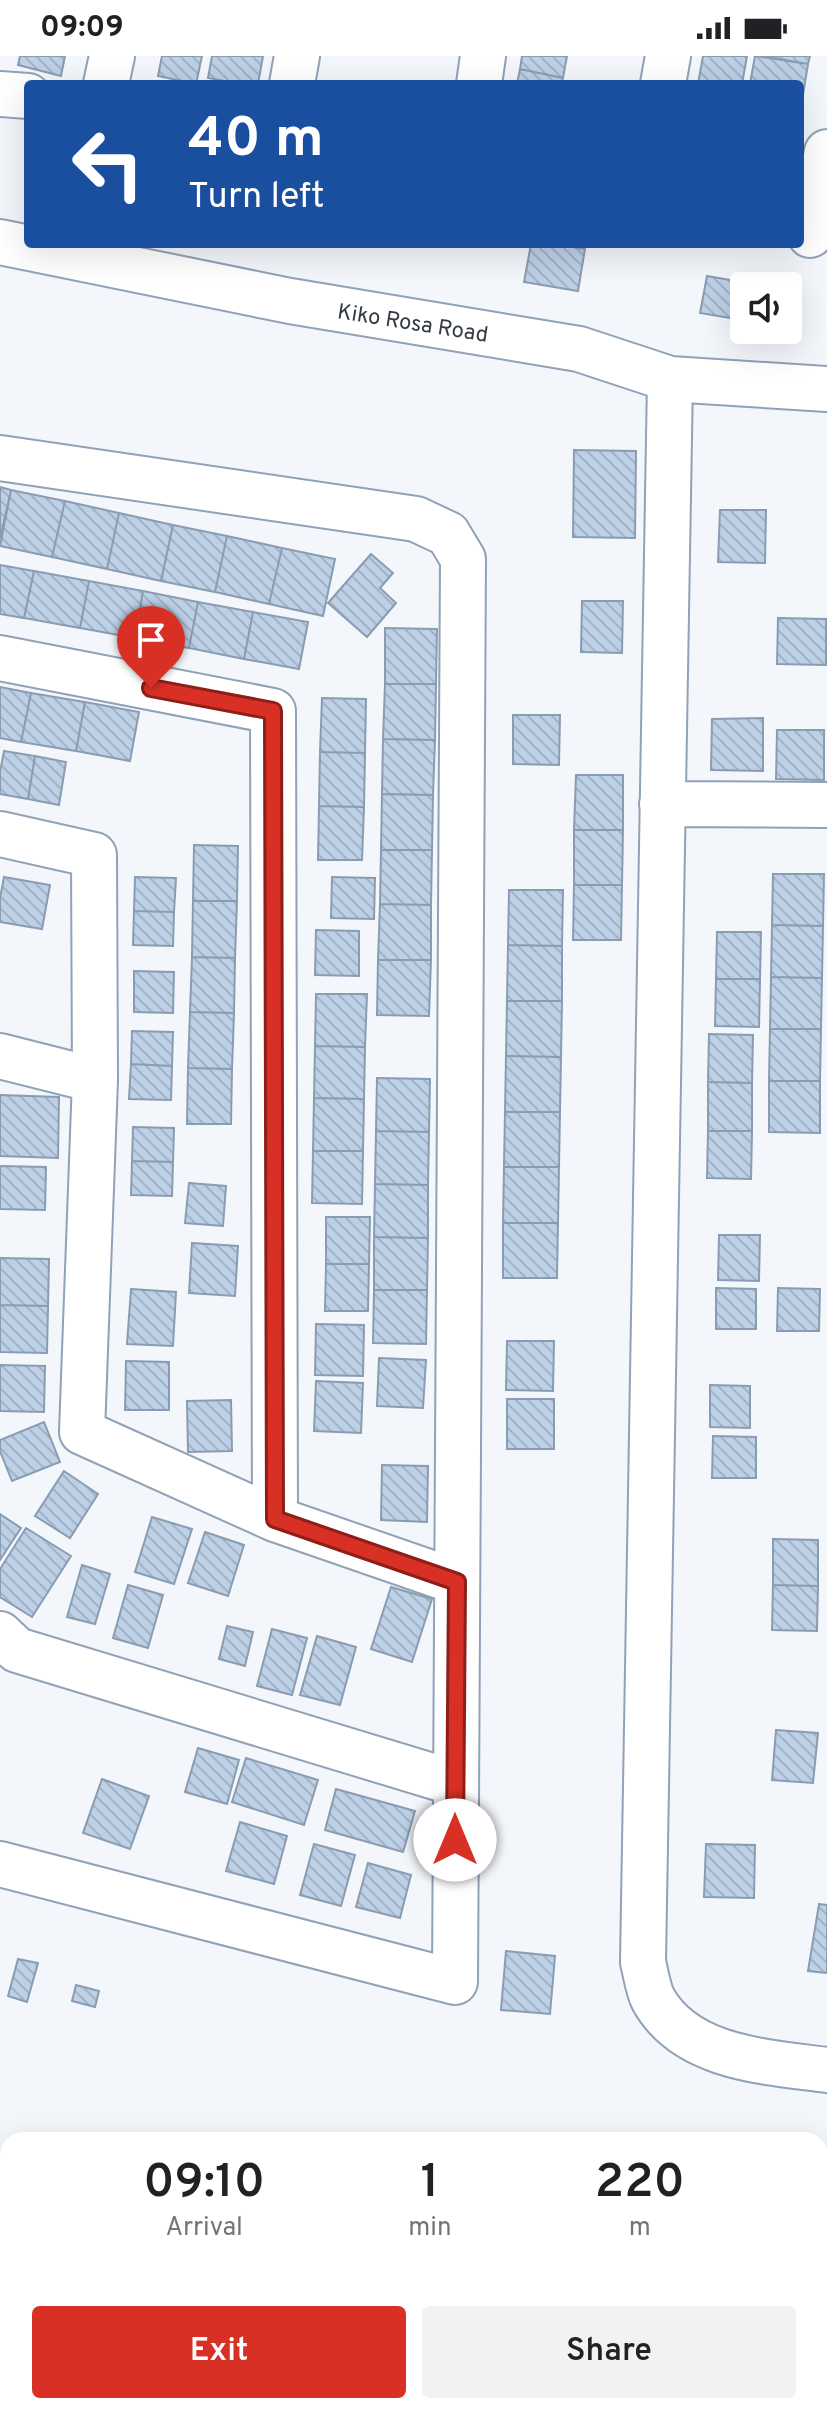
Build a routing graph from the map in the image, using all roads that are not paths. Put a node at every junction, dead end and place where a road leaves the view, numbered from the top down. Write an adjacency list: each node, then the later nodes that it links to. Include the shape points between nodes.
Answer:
1 (112, 56): 5 (street)
2 (297, 56): 6 (street)
3 (483, 56): 7 (street)
4 (668, 56): 8 (street)
5 (107, 80)
6 (293, 80)
7 (480, 80)
8 (664, 80)
9 (0, 94): 10 (street)
10 (24, 96)
11 (827, 152): 12 (street)
12 (812, 234)
13 (0, 242): 14 (street, Kiko Rosa Road)
14 (24, 247)
15 (29, 248): 16 (street, Kiko Rosa Road, via 290,301 579,349)
16 (670, 379): 17 (street, Kiko Rosa Road); 20 (street)
17 (827, 389)
18 (0, 458): 26 (street, via 416,519 448,534 463,559)
19 (0, 658): 25 (street, via 273,711)
20 (662, 804): 21 (street); 30 (street, via 643,1962 653,1998 675,2025 709,2047 751,2060)
21 (827, 805)
22 (0, 834): 24 (street, via 94,855)
23 (0, 1056): 24 (street)
24 (95, 1080): 25 (street, via 82,1432)
25 (275, 1519): 26 (street)
26 (457, 1582): 28 (street)
27 (0, 1634): 28 (street, via 17,1650)
28 (455, 1783): 29 (street, via 455,1982)
29 (0, 1864)
30 (827, 2070)

